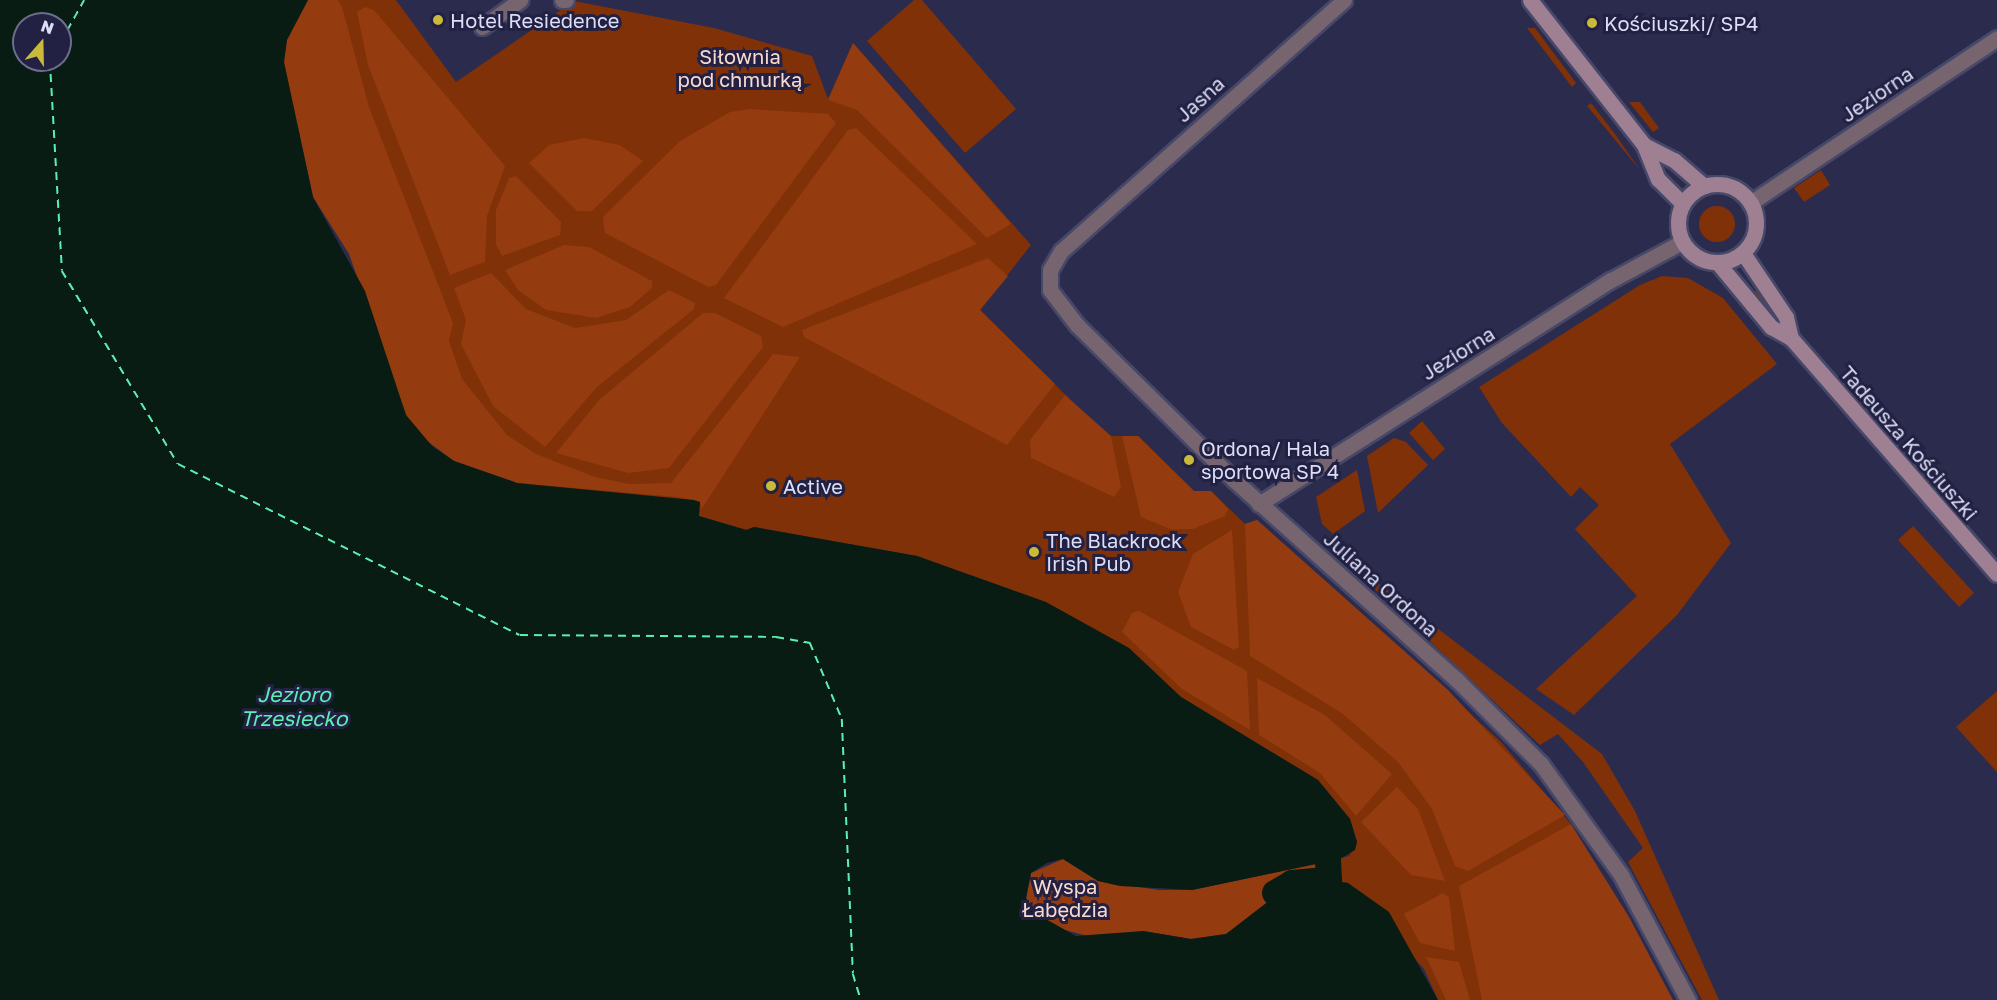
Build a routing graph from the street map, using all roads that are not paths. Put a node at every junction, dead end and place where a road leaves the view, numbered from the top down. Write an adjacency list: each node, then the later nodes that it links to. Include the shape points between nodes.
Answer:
1 (520, 0): 4 (street)
2 (1344, 0): 10 (street, Jasna)
3 (1530, 0): 6 (street)
4 (482, 27)
5 (1997, 38): 8 (street, Jeziorna)
6 (1644, 145): 7 (street, via 1674,160); 9 (street, via 1658,180)
7 (1704, 186): 8 (street, via 1730,186); 9 (street)
8 (1750, 203): 12 (street, via 1756,229)
9 (1683, 204): 11 (street, via 1678,216)
10 (1084, 230): 15 (street, Juliana Ordona, via 1051,265 1049,286 1055,300)
11 (1683, 242): 13 (street, via 1697,256); 15 (street, Jeziorna, via 1611,280)
12 (1743, 253): 13 (street); 14 (street, Tadeusza Kościuszki, via 1786,317)
13 (1717, 262): 14 (street, Tadeusza Kościuszki, via 1771,327)
14 (1791, 338): 16 (street, Tadeusza Kościuszki)
15 (1259, 504): 17 (street, Juliana Ordona, via 1457,680 1558,783 1621,875)
16 (1997, 574)
17 (1688, 1000)

